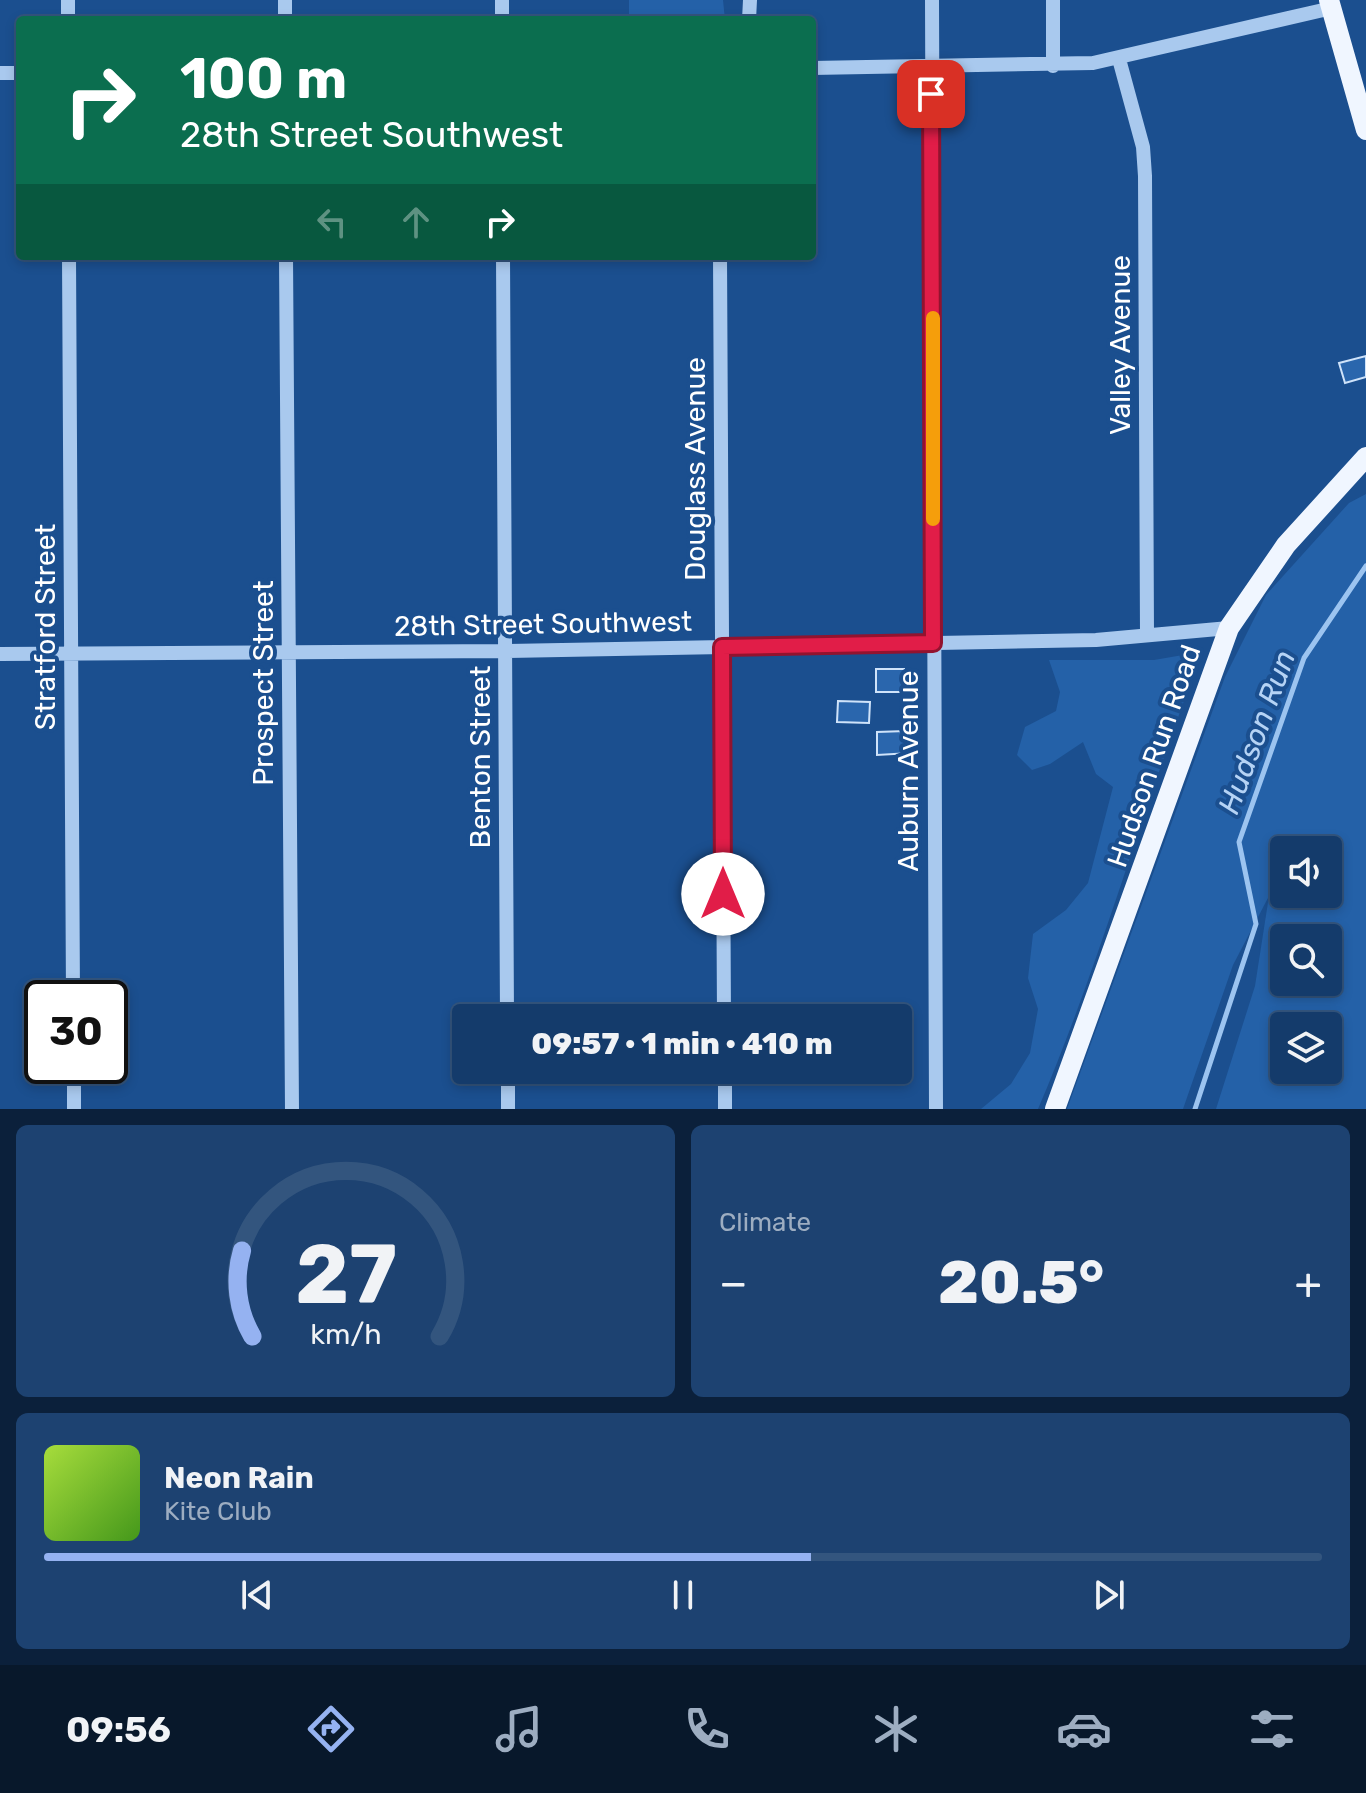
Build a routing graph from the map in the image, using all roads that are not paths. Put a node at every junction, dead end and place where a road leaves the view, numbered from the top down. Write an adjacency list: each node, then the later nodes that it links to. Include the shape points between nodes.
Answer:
1 (932, 0): 7 (street, Auburn Avenue)
2 (1053, 0): 5 (street)
3 (1330, 4): 4 (street); 8 (main road)
4 (1119, 59): 5 (street); 15 (street, Valley Avenue, via 1143,147 1145,176)
5 (1053, 66): 7 (street)
6 (816, 68): 7 (street)
7 (931, 68): 16 (street, Auburn Avenue)
8 (1366, 130)
9 (69, 260): 21 (street, Stratford Street)
10 (286, 260): 19 (street, Prospect Street)
11 (503, 260): 18 (street, Benton Street)
12 (720, 260): 17 (street, Douglass Avenue)
13 (1366, 457): 14 (main road, Hudson Run Road, via 1286,545)
14 (1229, 628): 15 (street, 28th Street Southwest); 33 (main road, Hudson Run Road)
15 (1147, 635): 16 (street, 28th Street Southwest)
16 (933, 643): 17 (street, 28th Street Southwest); 32 (street, Auburn Avenue)
17 (722, 647): 18 (street, 28th Street Southwest); 24 (street, Douglass Avenue)
18 (505, 651): 19 (street, 28th Street Southwest); 23 (street, Benton Street)
19 (289, 653): 21 (street, 28th Street Southwest); 29 (street, Prospect Street)
20 (0, 654): 21 (street, 28th Street Southwest)
21 (72, 654): 22 (street, Stratford Street)
22 (73, 980)
23 (507, 1004)
24 (724, 1004)
25 (74, 1084): 28 (street)
26 (508, 1084): 30 (street)
27 (725, 1084): 31 (street)
28 (74, 1109)
29 (292, 1109)
30 (508, 1109)
31 (725, 1109)
32 (936, 1109)
33 (1055, 1109)

